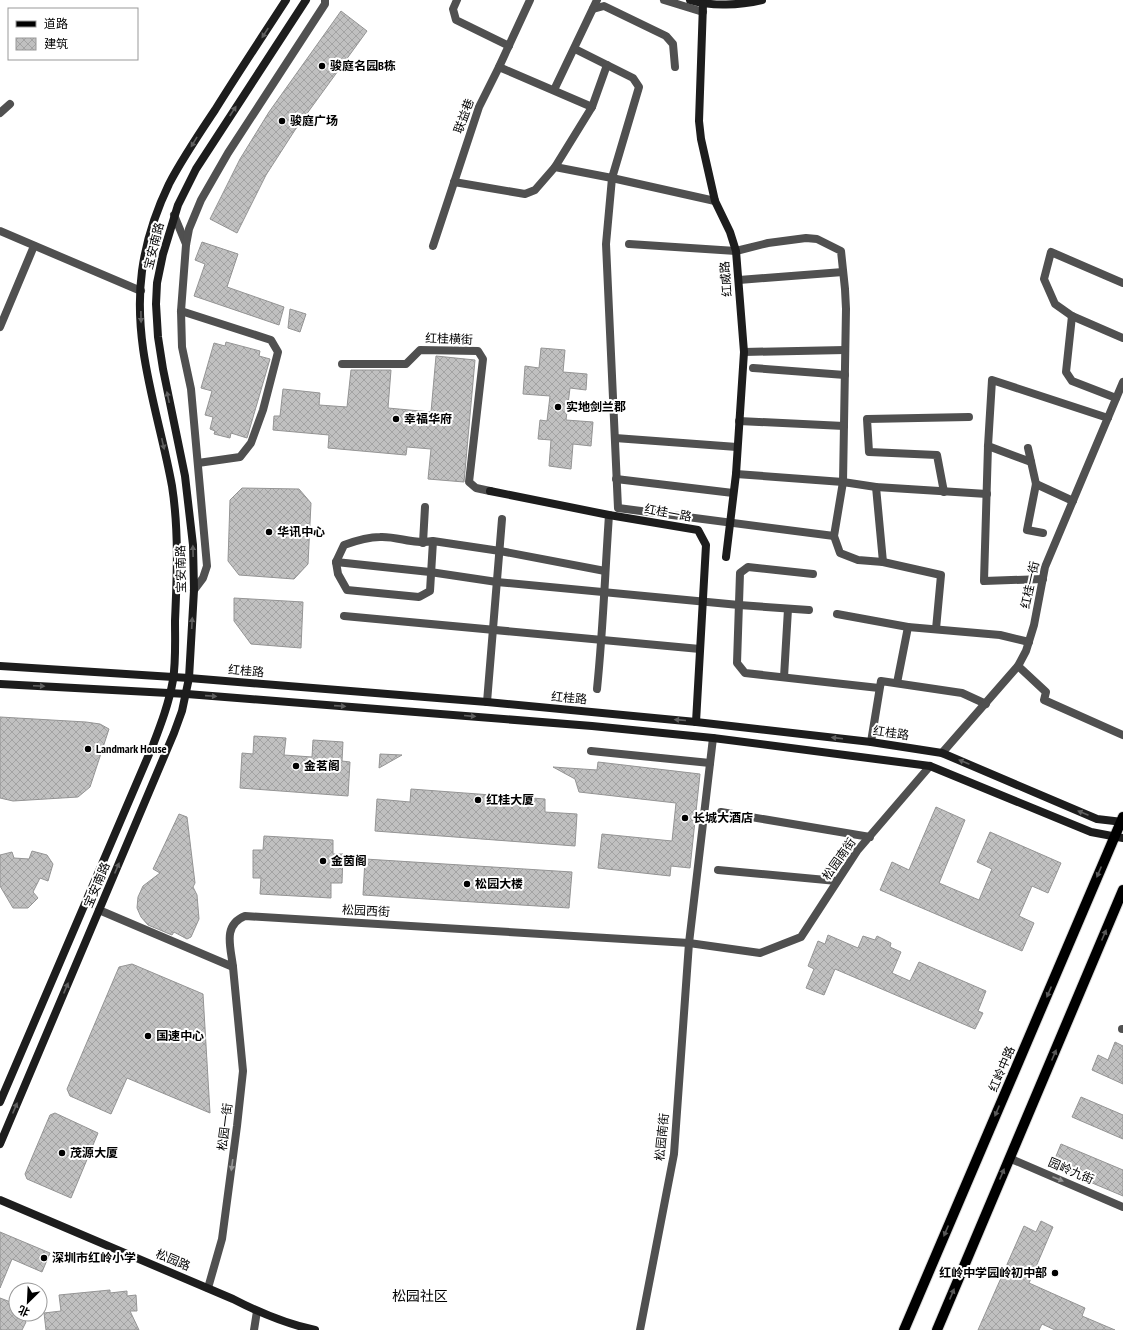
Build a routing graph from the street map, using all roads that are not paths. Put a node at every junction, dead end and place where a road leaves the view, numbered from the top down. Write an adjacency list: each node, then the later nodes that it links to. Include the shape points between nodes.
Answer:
1 (286, 0): 36 (street, 宝安南路, one-way to 36, via 169,184 148,246 142,271)
2 (306, 0): 26 (street, 宝安南路, one-way to 2, via 196,169)
3 (325, 0): 28 (street, via 325,4 200,200)
4 (457, 0): 13 (street, via 453,8 456,20)
5 (530, 0): 13 (street, 联益巷)
6 (597, 0): 12 (street)
7 (664, 0): 11 (street)
8 (690, 0): 11 (street)
9 (762, 0): 10 (street)
10 (750, 1): 11 (street)
11 (703, 8): 25 (street, 红威路, via 701,139)
12 (593, 9): 14 (street); 17 (street, via 604,6 666,36 673,44)
13 (509, 46): 16 (street, 联益巷)
14 (575, 49): 15 (street); 18 (street)
15 (607, 65): 20 (street); 23 (street, via 633,78 639,87)
16 (499, 67): 18 (street); 24 (street, 联益巷, via 479,107)
17 (675, 67)
18 (554, 90): 20 (street)
19 (10, 104): 21 (street)
20 (592, 107): 22 (street)
21 (0, 113)
22 (555, 167): 23 (street); 24 (street, via 535,190 526,194)
23 (612, 178): 25 (street); 52 (street, via 606,244)
24 (454, 182): 31 (street, 联益巷)
25 (715, 201): 32 (street, 红威路)
26 (174, 215): 28 (street); 85 (street, 宝安南路, one-way to 26, via 193,545 185,476 163,369 156,304 162,254)
27 (0, 232): 30 (street)
28 (186, 244): 37 (street)
29 (629, 244): 32 (street)
30 (34, 246): 36 (street); 39 (street)
31 (433, 246)
32 (736, 251): 33 (street, via 768,243 817,239 842,251); 34 (street, 红威路)
33 (843, 272): 34 (street); 41 (street)
34 (739, 280): 42 (street, 红威路)
35 (1123, 283): 38 (street, via 1052,252 1044,279 1055,304)
36 (141, 291): 101 (street, 宝安南路, one-way to 101, via 141,340 172,487 176,520 178,549)
37 (181, 311): 56 (street, via 182,347 191,389); 56 (street, via 271,340 278,352 263,410 251,443 240,457)
38 (1072, 316): 40 (street); 47 (street, via 1066,372 1072,381)
39 (0, 327)
40 (1123, 338)
41 (845, 350): 42 (street); 45 (street)
42 (744, 352): 50 (street, 红威路)
43 (342, 364): 63 (street, 红桂横街, via 406,364 420,350 478,351 483,358 469,482 476,488)
44 (753, 368): 45 (street)
45 (845, 375): 51 (street)
46 (1123, 382): 47 (street, 红桂一街)
47 (1116, 398): 49 (street, 红桂一街)
48 (969, 417): 64 (street, via 867,419 869,452 938,455)
49 (1108, 418): 53 (street, via 992,380); 67 (street, 红桂一街)
50 (739, 421): 51 (street); 54 (street, 红威路)
51 (844, 426): 60 (street)
52 (615, 438): 54 (street); 59 (street)
53 (988, 446): 57 (street); 66 (street)
54 (737, 447): 58 (street, 红威路)
55 (1028, 448): 57 (street)
56 (198, 462): 85 (street, via 207,566 203,578)
57 (1031, 462): 61 (street)
58 (736, 474): 60 (street); 65 (street, 红威路)
59 (616, 479): 65 (street); 71 (street, via 618,508)
60 (843, 482): 62 (street); 73 (street)
61 (1036, 484): 67 (street); 72 (street, via 1027,530)
62 (876, 487): 64 (street); 79 (street)
63 (490, 491): 69 (street, 红桂一路)
64 (944, 492): 66 (street)
65 (733, 493): 71 (street, 红威路)
66 (987, 494): 83 (street, via 984,581)
67 (1073, 501): 83 (street, 红桂一街, via 1045,566)
68 (426, 507): 75 (street)
69 (609, 515): 80 (street); 87 (street, 红桂一路, via 698,530 706,544)
70 (502, 518): 76 (street)
71 (729, 523): 73 (street); 77 (street, 红威路)
72 (1043, 533)
73 (834, 536): 79 (street, via 840,553 858,560)
74 (433, 541): 75 (street); 76 (street); 81 (street)
75 (423, 543): 78 (street, via 381,537 356,540 344,546)
76 (500, 551): 80 (street); 84 (street)
77 (726, 557)
78 (336, 562): 81 (street); 81 (street, via 338,574 347,590 419,597 430,591)
79 (883, 562): 95 (street, via 940,575)
80 (605, 571): 86 (street)
81 (430, 572): 84 (street)
82 (813, 574): 88 (street, via 748,567 740,574)
83 (1043, 580): 97 (street, 红桂一街)
84 (497, 582): 86 (street); 94 (street)
85 (194, 590): 103 (street, 宝安南路, one-way to 85)
86 (604, 592): 87 (street); 96 (street)
87 (702, 601): 88 (street); 98 (street, 红桂一路)
88 (738, 605): 89 (street); 102 (street, via 737,663 745,673)
89 (788, 609): 90 (street); 102 (street)
90 (810, 610)
91 (838, 614): 93 (street)
92 (344, 616): 94 (street)
93 (908, 627): 95 (street); 104 (street)
94 (493, 629): 96 (street); 110 (street)
95 (936, 629): 97 (street, via 1000,635)
96 (602, 639): 98 (street); 107 (street)
97 (1029, 642): 100 (street, 红桂一街)
98 (700, 649): 112 (street, 红桂一路)
99 (0, 666): 101 (street, 红桂路)
100 (1018, 666): 111 (street, 红桂一街); 113 (street, via 1046,692 1044,700)
101 (173, 677): 103 (street, 红桂路); 108 (street, 宝安南路)
102 (784, 677): 106 (street)
103 (189, 678): 109 (street, 宝安南路); 110 (street, 红桂路)
104 (897, 683): 106 (street, via 881,680); 111 (street, via 962,693)
105 (0, 684): 108 (street, one-way to 108)
106 (879, 688): 115 (street)
107 (597, 689)
108 (170, 693): 109 (street); 130 (street, 宝安南路, via 153,745)
109 (186, 694): 114 (street, one-way to 114); 127 (street, 宝安南路, one-way to 109, via 174,733)
110 (487, 702): 112 (street, 红桂路, one-way to 110)
111 (986, 704): 117 (street, 红桂一街)
112 (696, 722): 115 (street, 红桂路, one-way to 112)
113 (1123, 735)
114 (713, 738): 118 (street, 松园南街); 119 (street)
115 (871, 742): 117 (street, 红桂路)
116 (591, 751): 118 (street)
117 (942, 753): 121 (street, 红桂路, one-way to 117, via 1098,819)
118 (710, 763): 128 (street, 松园南街)
119 (930, 766): 122 (street, 松园南街); 123 (street, via 1091,832)
120 (721, 812): 122 (street)
121 (1122, 821): 123 (main road, 红岭中路)
122 (870, 837): 125 (street, 松园南街)
123 (1119, 837): 140 (main road, 红岭中路, one-way to 140)
124 (718, 870): 125 (street)
125 (837, 881): 128 (street, 松园南街, via 801,937 760,954)
126 (1123, 890): 132 (main road, one-way to 126)
127 (99, 910): 129 (street); 131 (street, 宝安南路, one-way to 127)
128 (689, 944): 129 (street, 松园西街, via 245,916 238,918 230,934); 139 (street, 松园南街, via 674,1154)
129 (233, 967): 135 (street, 松园一街, one-way to 135, via 242,1071 222,1239)
130 (0, 1102)
131 (0, 1144)
132 (1009, 1158): 134 (street, 园岭九街, one-way to 134); 141 (main road, one-way to 132)
133 (0, 1200): 135 (street, 松园路)
134 (1123, 1207)
135 (208, 1288): 136 (street, 松园路)
136 (257, 1311): 137 (street); 138 (street, 松园路, via 283,1322)
137 (254, 1330)
138 (315, 1330)
139 (640, 1330)
140 (904, 1330)
141 (938, 1330)

